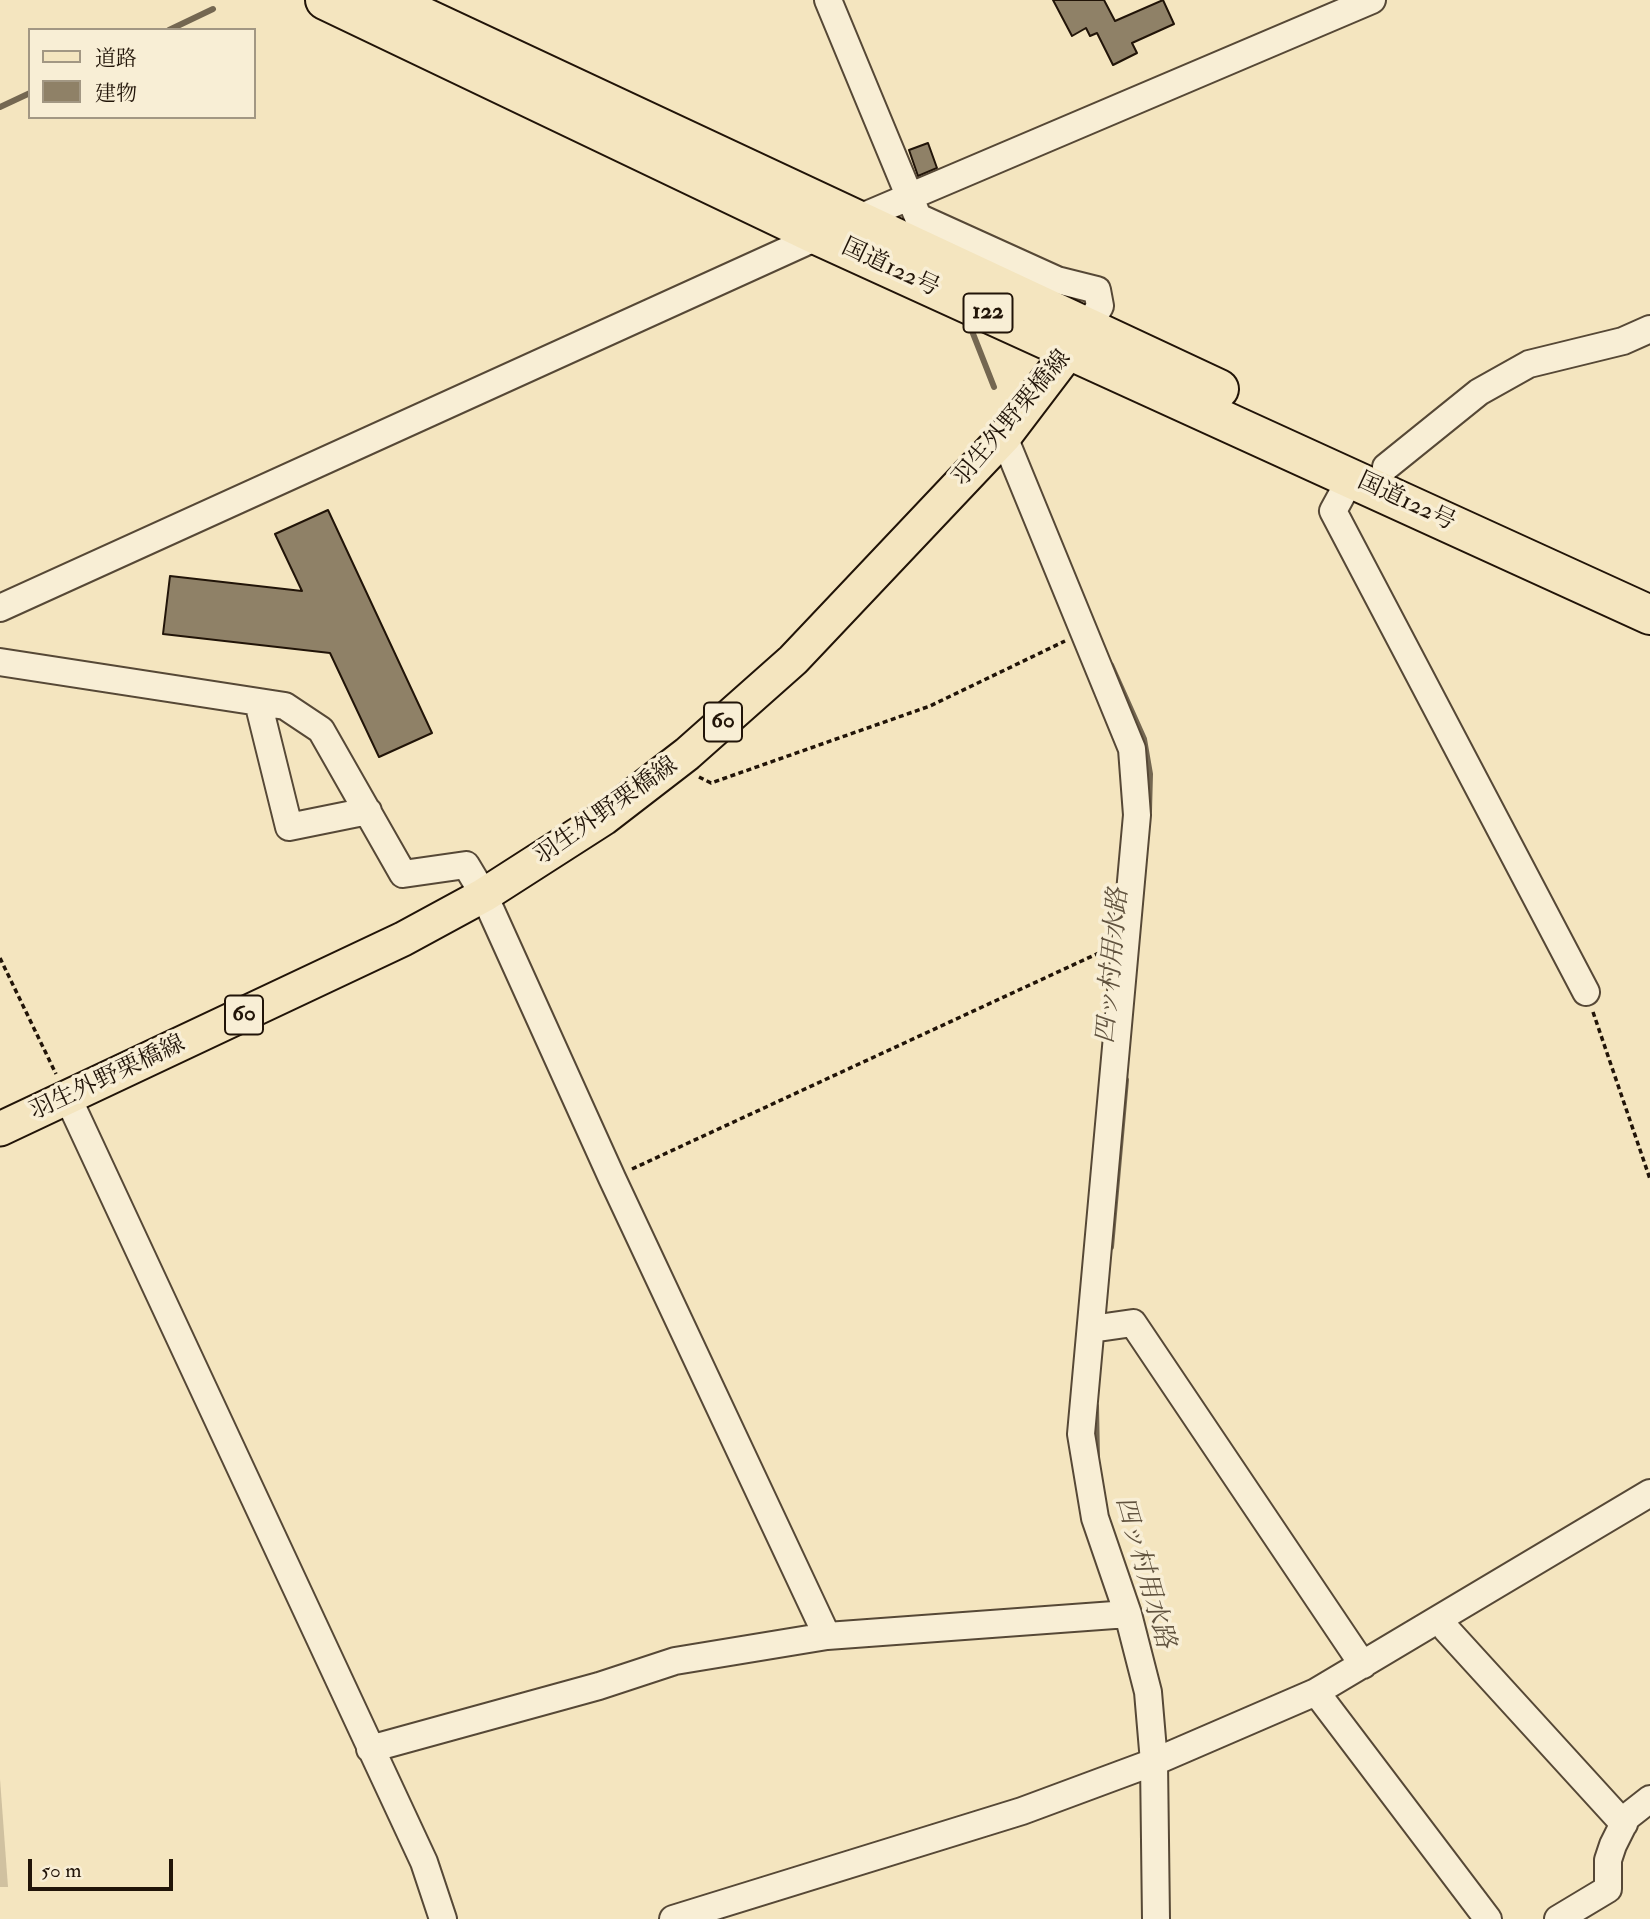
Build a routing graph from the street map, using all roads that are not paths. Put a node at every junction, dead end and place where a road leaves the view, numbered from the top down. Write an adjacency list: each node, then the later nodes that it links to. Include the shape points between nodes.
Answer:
1 (325, 0): 7 (highway, 国道122号 / 122)
2 (387, 0): 6 (highway, 国道122号 / 122)
3 (828, 0): 5 (street)
4 (1372, 0): 5 (street)
5 (909, 195): 6 (street); 9 (street, via 918,217 1057,279 1097,290 1100,306)
6 (857, 219): 9 (highway, 国道122号 / 122)
7 (819, 236): 9 (highway, 国道122号 / 122); 13 (street)
8 (1650, 328): 11 (street, via 1623,341 1529,364 1479,392)
9 (1080, 339): 10 (main road, 羽生外野栗橋線 / 60); 11 (highway, 国道122号 / 122)
10 (1004, 437): 18 (main road, 羽生外野栗橋線 / 60, via 793,660 604,818); 22 (street, via 1132,749 1137,815)
11 (1368, 473): 12 (highway, 国道122号 / 122); 14 (highway, 国道122号 / 122); 19 (street, via 1333,511)
12 (1650, 586)
13 (0, 608)
14 (1650, 615)
15 (0, 662): 16 (street)
16 (258, 702): 17 (street, via 285,706 321,730); 17 (street, via 289,827)
17 (368, 811): 18 (street, via 404,874 466,865)
18 (484, 895): 20 (main road, 羽生外野栗橋線 / 60, via 321,979); 26 (street)
19 (1586, 992)
20 (68, 1098): 21 (main road, 羽生外野栗橋線 / 60); 29 (street)
21 (0, 1129)
22 (1091, 1329): 24 (street, via 1081,1434 1095,1518); 27 (street, via 1133,1323)
23 (1650, 1493): 25 (street)
24 (1128, 1614): 26 (street); 30 (street, via 1148,1692)
25 (1440, 1619): 27 (street); 32 (street)
26 (827, 1636): 29 (street, via 675,1661)
27 (1363, 1665): 28 (street)
28 (1315, 1692): 30 (street); 36 (street)
29 (370, 1748): 33 (street, via 424,1862)
30 (1154, 1762): 34 (street, via 1022,1811); 35 (street)
31 (1650, 1799): 32 (street, via 1627,1817)
32 (1624, 1825): 37 (street, via 1608,1860 1608,1889)
33 (443, 1919)
34 (673, 1919)
35 (1156, 1919)
36 (1488, 1919)
37 (1558, 1919)

